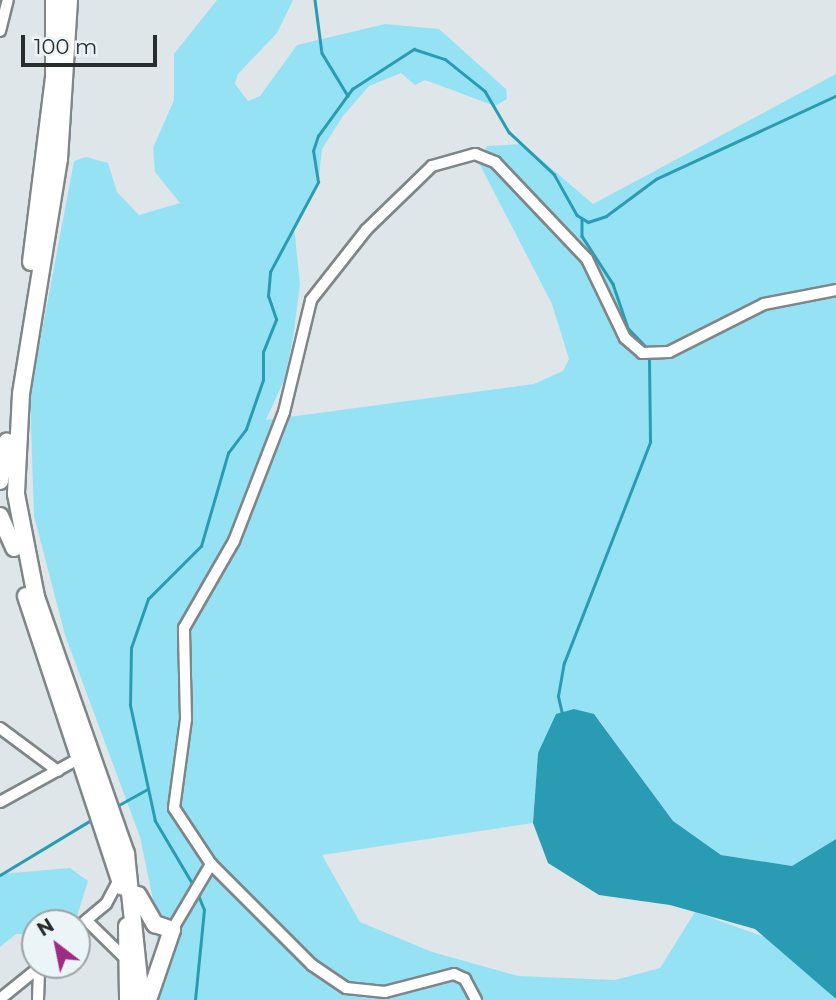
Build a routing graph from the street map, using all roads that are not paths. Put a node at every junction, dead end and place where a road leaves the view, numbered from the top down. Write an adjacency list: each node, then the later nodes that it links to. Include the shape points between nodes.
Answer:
1 (8, 0): 4 (street)
2 (54, 0): 6 (highway, via 46,161)
3 (69, 0): 16 (highway, via 59,159 20,394 16,494 36,597 117,822)
4 (0, 31)
5 (836, 290): 15 (street, via 764,304 669,352 649,354 625,338 587,259 483,155 440,160 327,275 305,316 284,412 234,541 181,639 186,712 174,808)
6 (7, 442): 7 (highway); 9 (highway)
7 (0, 481)
8 (0, 516): 9 (highway)
9 (14, 548): 12 (highway)
10 (0, 716): 11 (street)
11 (2, 730): 13 (street)
12 (82, 757): 13 (street); 16 (highway)
13 (58, 771): 14 (street)
14 (0, 802)
15 (211, 864): 19 (street); 28 (street, via 312,965 346,988 385,992 454,974 465,979)
16 (127, 881): 17 (street); 19 (highway, via 155,925); 20 (highway); 26 (highway)
17 (91, 916)
18 (91, 929): 20 (street, via 108,936)
19 (172, 930): 27 (highway)
20 (129, 964): 25 (highway)
21 (25, 979): 23 (street)
22 (39, 979): 24 (street)
23 (0, 999)
24 (38, 1000)
25 (128, 1000)
26 (141, 1000)
27 (148, 1000)
28 (476, 1000)

